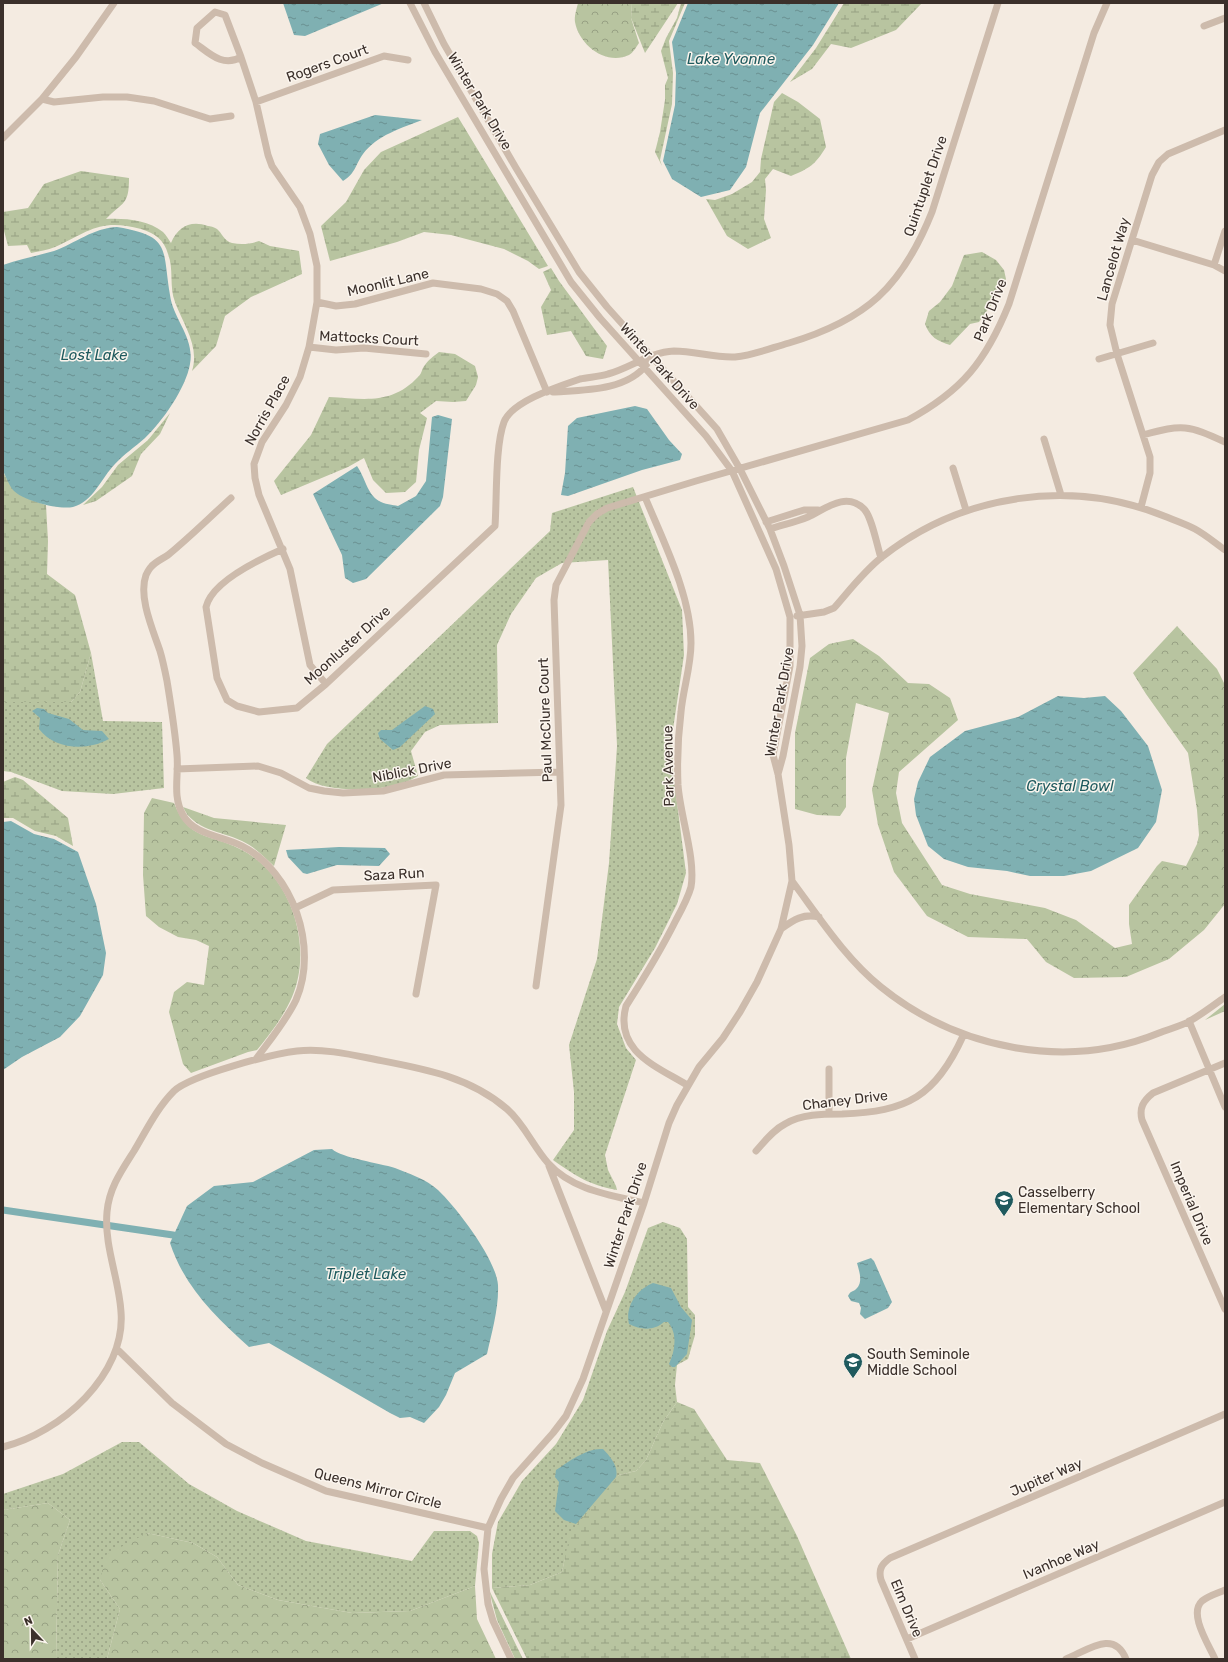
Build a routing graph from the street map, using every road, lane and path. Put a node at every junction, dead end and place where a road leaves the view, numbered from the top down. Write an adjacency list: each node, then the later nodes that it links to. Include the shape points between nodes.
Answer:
1 (114, 3): 12 (street)
2 (410, 3): 9 (street, Winter Park Drive)
3 (424, 3): 8 (street, Winter Park Drive)
4 (998, 3): 28 (street, Quintuplet Drive, via 932,212 908,263 878,298 834,328 757,353 715,357 675,351)
5 (1107, 3): 39 (street, Park Drive, via 1094,33 1009,304 990,347 976,368 952,392 908,420)
6 (1225, 18): 7 (street)
7 (1204, 26)
8 (448, 50): 9 (street); 17 (street, Winter Park Drive)
9 (437, 56): 18 (street, Winter Park Drive)
10 (241, 57): 10 (street, Norris Place, via 225,15 216,12 197,28 195,42 216,59 229,61); 13 (street, Norris Place)
11 (408, 60): 13 (street, Rogers Court, via 384,56)
12 (42, 99): 14 (street, via 54,102 127,97 154,101 210,119); 16 (street)
13 (256, 102): 23 (street, Norris Place, via 272,166 300,207 310,234 317,266)
14 (231, 116)
15 (1225, 130): 20 (street, Lancelot Way, via 1168,154 1159,162 1152,175)
16 (3, 138)
17 (518, 171): 18 (street); 28 (street, Winter Park Drive, via 579,272)
18 (509, 176): 30 (street, Winter Park Drive, via 571,282)
19 (1225, 231): 21 (street)
20 (1132, 240): 21 (street); 27 (street, Lancelot Way, via 1112,304 1110,325)
21 (1214, 265): 22 (street)
22 (1225, 271)
23 (317, 302): 25 (street, Norris Place); 34 (street, Moonlit Lane, via 336,306 355,304 432,283 481,289 497,294 513,311)
24 (1153, 344): 27 (street)
25 (309, 347): 26 (street, Mattocks Court, via 336,350 364,348); 49 (street, Norris Place, via 300,376 286,405 262,442 254,464 259,494)
26 (426, 354)
27 (1117, 354): 29 (street); 35 (street, Lancelot Way)
28 (652, 357): 30 (street, Quintuplet Drive); 31 (street); 39 (street, Winter Park Drive, via 717,429)
29 (1098, 359)
30 (638, 361): 31 (street, Winter Park Drive); 32 (street, Moonluster Drive)
31 (644, 367): 33 (street, Moonluster Drive, via 636,375); 40 (street, Winter Park Drive, via 706,436)
32 (607, 374): 33 (street); 34 (street, Moonluster Drive, via 582,379)
33 (608, 386): 34 (street, Moonluster Drive)
34 (547, 392): 54 (street, Moonluster Drive, via 516,407 504,422 500,442 495,526)
35 (1143, 435): 37 (street, via 1184,427); 44 (street, Lancelot Way, via 1150,457 1150,473)
36 (1044, 439): 41 (street)
37 (1225, 442)
38 (953, 468): 46 (street)
39 (740, 469): 40 (street, Park Drive); 47 (street, Winter Park Drive)
40 (732, 471): 42 (street); 53 (street, Winter Park Drive, via 776,569)
41 (1061, 495): 44 (street, via 1099,497); 46 (street, via 1024,497)
42 (645, 497): 56 (street, Paul McClure Court, via 607,508 597,514 589,522 556,584 554,600); 71 (street, Park Avenue, via 682,591 689,618 690,663 681,711 678,786 692,876 686,900 663,945 626,1006 623,1018 629,1043 637,1052)
43 (231, 498): 55 (street, via 168,555 150,567 144,584 148,619 163,663 174,725)
44 (1141, 507): 50 (street, via 1195,529)
45 (818, 510): 47 (street, via 804,510); 48 (street, via 808,517); 51 (street, via 844,501 853,502 864,509)
46 (966, 510): 51 (street, via 909,538)
47 (766, 522): 48 (street, Winter Park Drive)
48 (770, 529): 52 (street, Winter Park Drive)
49 (283, 549): 54 (street, Norris Place, via 290,568 310,665); 54 (street, Moonluster Drive, via 256,561 226,581 207,599 217,678 228,700 237,706 258,712 297,708)
50 (1225, 550)
51 (881, 558): 52 (street, via 834,608)
52 (800, 615): 53 (street); 57 (street, Winter Park Drive, via 800,667)
53 (790, 617): 57 (street, Winter Park Drive, via 790,666 773,755)
54 (326, 684)
55 (177, 769): 56 (street, Niblick Drive, via 258,766 281,773 309,788 343,793 383,791 444,774); 59 (street, via 176,788 183,816 200,830 242,846 256,855 272,870)
56 (560, 772): 62 (street, Paul McClure Court, via 561,804)
57 (778, 774): 58 (street, Winter Park Drive)
58 (792, 880): 60 (street); 61 (street, Winter Park Drive)
59 (295, 908): 63 (street, Saza Run, via 333,890 436,885); 67 (street, via 304,946 304,965 296,999)
60 (819, 917): 61 (street, via 803,916 792,920); 66 (street, via 859,968 880,986 907,1007)
61 (781, 929): 71 (street, Winter Park Drive, via 740,1012)
62 (536, 986)
63 (416, 994)
64 (1225, 996): 65 (street)
65 (1189, 1021): 66 (street, via 1144,1040 1088,1050 1036,1051 1006,1047); 70 (street)
66 (963, 1036): 73 (street, Chaney Drive, via 953,1059 942,1075 909,1102 890,1110)
67 (256, 1059): 75 (street, via 307,1050 360,1056 447,1075 489,1095 509,1111); 79 (street, via 191,1081 175,1090 153,1119 116,1181 110,1194 107,1231 109,1254 122,1314)
68 (1225, 1063): 70 (street)
69 (829, 1069): 73 (street)
70 (1209, 1070): 72 (street); 77 (street, Imperial Drive, via 1153,1093 1141,1106 1142,1120)
71 (688, 1085): 76 (street, Winter Park Drive, via 669,1122)
72 (1225, 1107)
73 (829, 1114): 74 (street, Chaney Drive, via 802,1117 786,1123 773,1132)
74 (756, 1151)
75 (548, 1164): 76 (street, via 578,1186); 78 (street)
76 (644, 1203): 78 (street, Winter Park Drive)
77 (1225, 1309)
78 (606, 1311): 83 (street, Winter Park Drive, via 583,1379 566,1416 513,1478 500,1499)
79 (117, 1349): 81 (street, via 94,1388 79,1405 37,1434); 83 (street, Queens Mirror Circle, via 172,1403 226,1444 262,1463 326,1491)
80 (1225, 1414): 84 (street, Jupiter Way, via 890,1558)
81 (3, 1447)
82 (1225, 1502): 86 (street, Ivanhoe Way)
83 (488, 1528): 87 (street, Winter Park Drive, via 484,1569 488,1604)
84 (880, 1568): 86 (street, Elm Drive, via 881,1580)
85 (1225, 1590): 91 (street, via 1202,1601 1197,1619)
86 (907, 1640): 88 (street, Elm Drive)
87 (511, 1659)
88 (915, 1659)
89 (1066, 1659): 90 (street, via 1107,1643 1120,1647)
90 (1126, 1659)
91 (1215, 1659)

